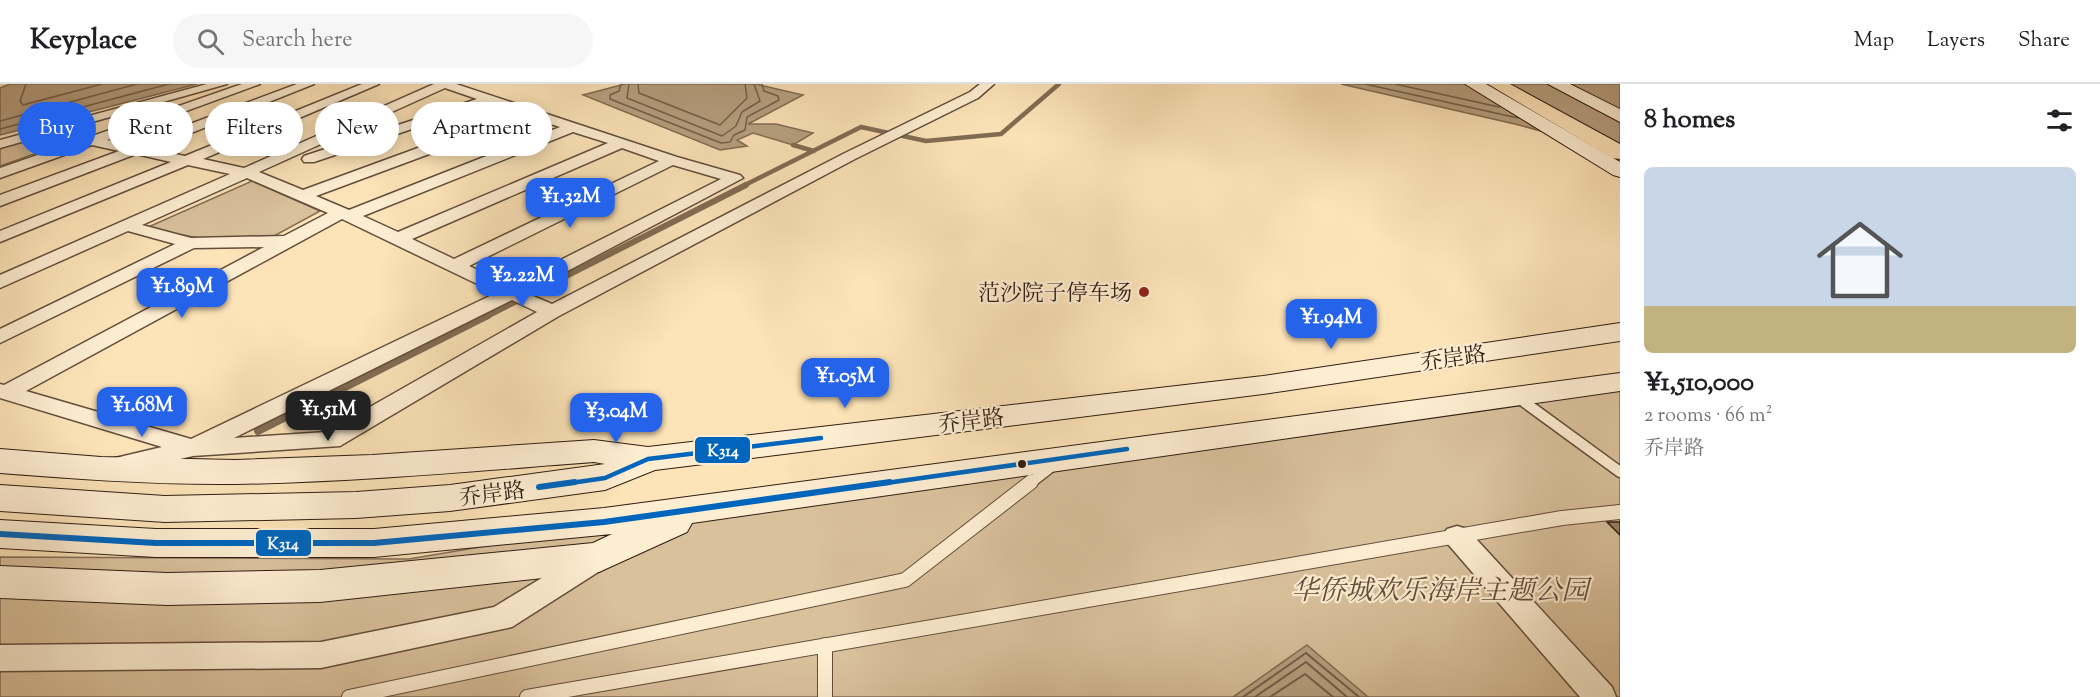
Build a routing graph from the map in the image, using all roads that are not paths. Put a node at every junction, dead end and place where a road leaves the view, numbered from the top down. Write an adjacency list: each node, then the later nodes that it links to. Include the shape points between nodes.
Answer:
1 (221, 84): 20 (street)
2 (254, 84): 18 (street)
3 (308, 84): 16 (street)
4 (373, 84): 26 (street)
5 (444, 84): 11 (street); 30 (street)
6 (988, 84): 42 (street, via 974,95)
7 (1474, 84): 28 (street)
8 (1497, 84): 21 (highway)
9 (1529, 84): 17 (highway)
10 (1557, 84): 13 (street)
11 (490, 99): 12 (street); 30 (street, via 292,165)
12 (499, 102)
13 (1620, 116)
14 (552, 120): 15 (street)
15 (573, 127): 19 (street); 33 (street)
16 (193, 128)
17 (1620, 133)
18 (96, 139)
19 (621, 143): 27 (street); 36 (street)
20 (0, 144)
21 (1620, 153)
22 (48, 156): 29 (street)
23 (119, 156): 32 (street)
24 (166, 156): 26 (street)
25 (411, 156): 31 (street)
26 (187, 160): 30 (street); 35 (street)
27 (672, 160): 39 (street); 41 (street, via 735,178)
28 (1620, 171)
29 (0, 173)
30 (249, 173): 31 (street); 34 (street)
31 (302, 196): 33 (street)
32 (0, 201)
33 (344, 215): 36 (street); 37 (street)
34 (127, 226): 38 (street); 40 (street)
35 (0, 237)
36 (397, 239): 39 (street)
37 (287, 240): 38 (street); 46 (street)
38 (191, 243): 44 (street)
39 (453, 266): 41 (street)
40 (0, 282)
41 (511, 293): 42 (street); 49 (street)
42 (545, 310): 48 (street)
43 (1620, 332): 51 (street, 乔岸路, via 1263,385)
44 (0, 337)
45 (1620, 381): 47 (street)
46 (3, 392): 49 (street)
47 (1516, 396): 50 (street); 55 (lane)
48 (332, 441): 49 (street); 54 (street)
49 (193, 448): 53 (street)
50 (1061, 458): 60 (street, via 704,507); 64 (lane, via 905,580)
51 (648, 459): 54 (street, via 594,451); 56 (street, 乔岸路, via 605,478 450,498 356,505 165,509)
52 (0, 460): 53 (street)
53 (101, 470): 54 (street)
54 (284, 470)
55 (1620, 472)
56 (0, 498)
57 (1620, 512): 59 (lane)
58 (0, 534): 60 (street, 乔岸路, via 156,543)
59 (1457, 536): 62 (lane); 67 (street)
60 (602, 539): 61 (street, via 320,586 167,589); 63 (street, via 501,618 321,655)
61 (0, 582)
62 (825, 645): 65 (lane); 66 (lane)
63 (0, 658)
64 (349, 697)
65 (527, 697)
66 (825, 697)
67 (1600, 697)

